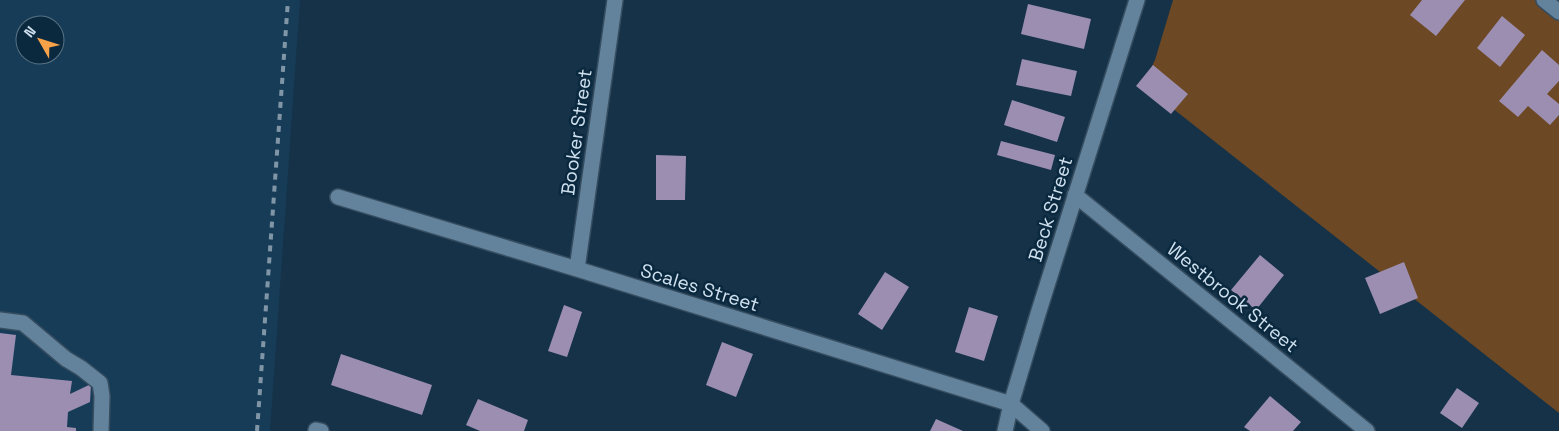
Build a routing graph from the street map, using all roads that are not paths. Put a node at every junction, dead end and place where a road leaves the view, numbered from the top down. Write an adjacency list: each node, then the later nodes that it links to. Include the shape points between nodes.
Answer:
1 (614, 0): 7 (street, Booker Street)
2 (1137, 0): 5 (street, Beck Street)
3 (1544, 0): 4 (street)
4 (1559, 12)
5 (1075, 195): 9 (street, Beck Street); 13 (street, Westbrook Street)
6 (338, 197): 7 (street, Scales Street)
7 (577, 270): 9 (street, Scales Street)
8 (0, 320): 10 (street, via 23,323 100,382)
9 (1010, 404): 11 (street, Beck Street); 12 (street, Scales Street)
10 (101, 431)
11 (1005, 431)
12 (1042, 431)
13 (1366, 431)

